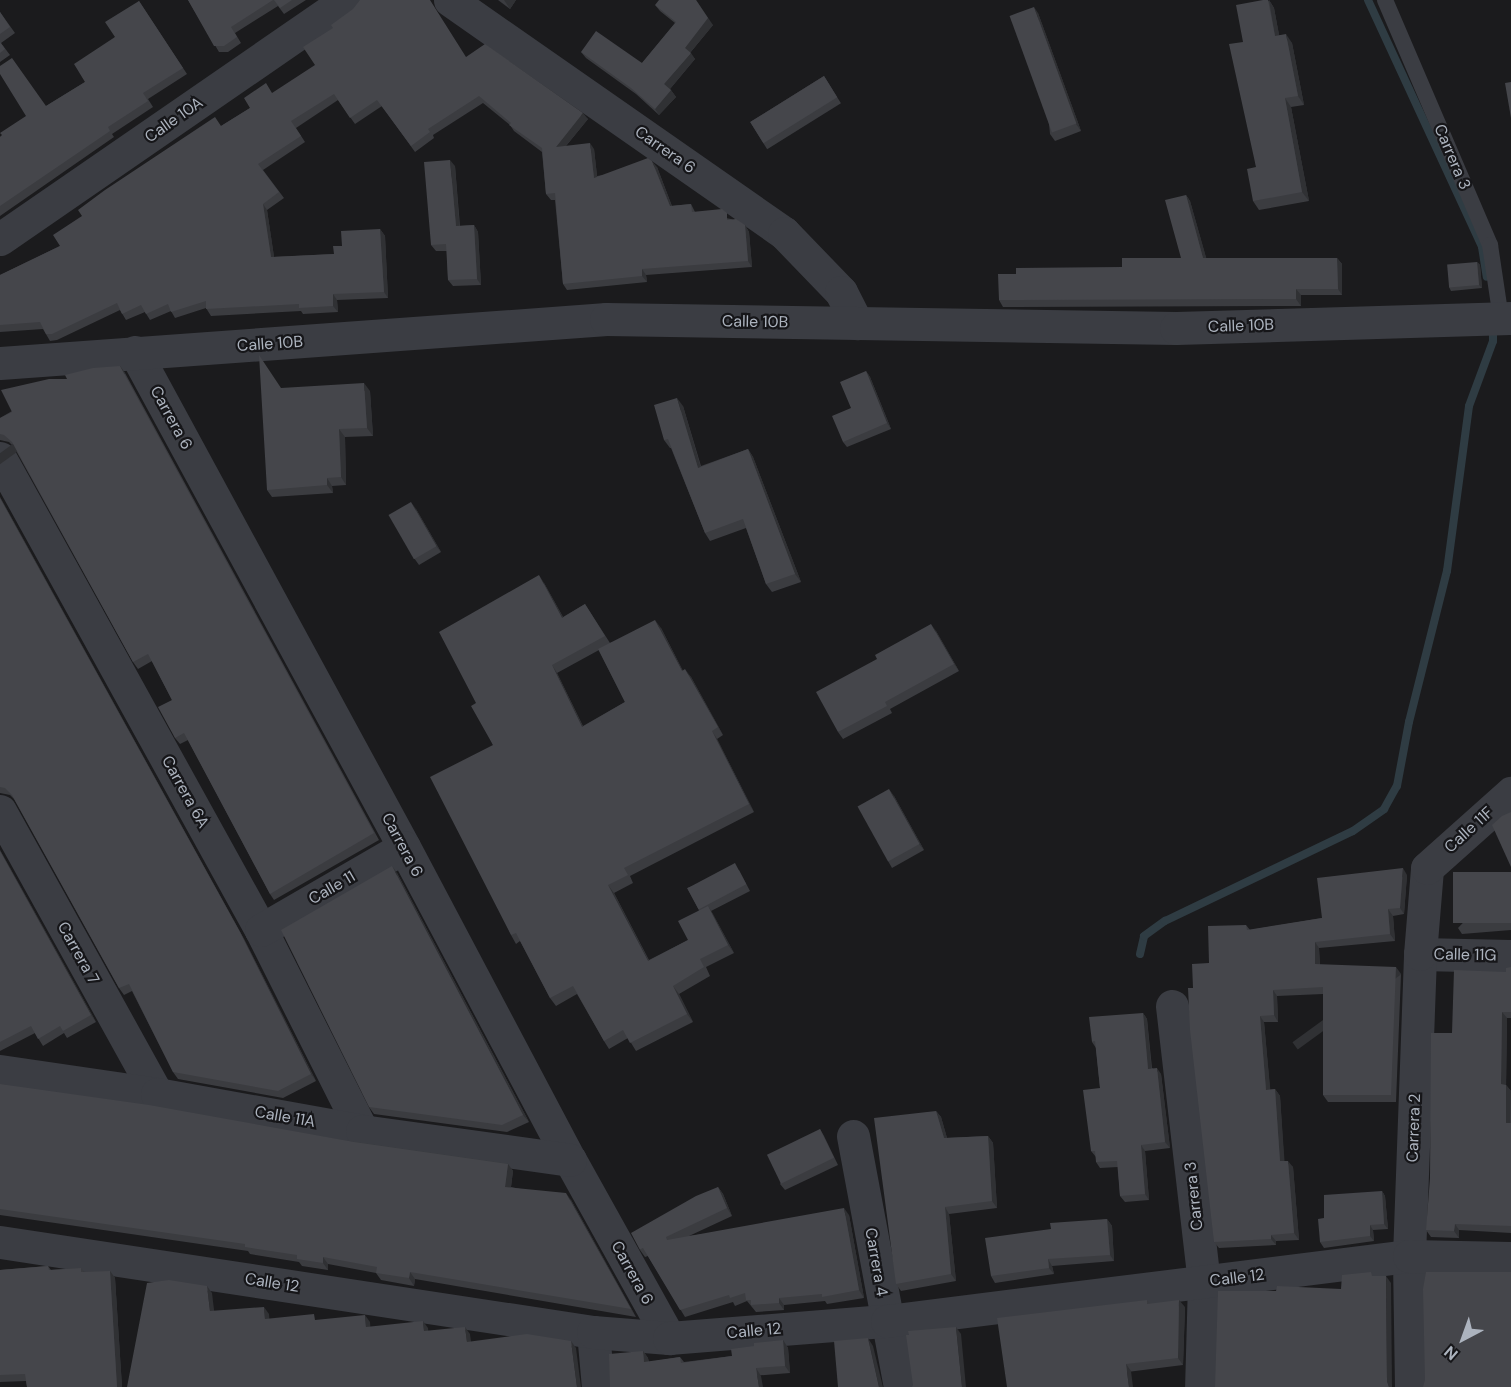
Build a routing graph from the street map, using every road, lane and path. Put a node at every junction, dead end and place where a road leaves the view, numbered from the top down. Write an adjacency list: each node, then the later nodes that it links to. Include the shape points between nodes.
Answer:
1 (347, 0): 4 (street, Calle 10A)
2 (450, 0): 6 (street, Carrera 6, via 784,233 841,292)
3 (1385, 0): 5 (lane, Carrera 3, via 1490,244)
4 (0, 239)
5 (1506, 318): 6 (street, Calle 10B, via 1176,328)
6 (857, 323): 7 (street, Calle 10B, via 606,319)
7 (135, 352): 8 (street, Calle 10B); 12 (street, Carrera 6)
8 (0, 363)
9 (0, 458): 14 (street, Carrera 6A)
10 (1511, 792): 13 (street, Calle 11F)
11 (0, 812): 19 (street, Carrera 7)
12 (404, 847): 14 (street, Calle 11); 22 (street, Carrera 6)
13 (1427, 868): 15 (street, Carrera 2)
14 (261, 930): 20 (street, Carrera 6A)
15 (1420, 954): 16 (street, Calle 11G); 24 (street, Carrera 2)
16 (1511, 956)
17 (1173, 1006): 26 (street, Carrera 3)
18 (0, 1071): 19 (street, Calle 11A)
19 (157, 1094): 20 (street, Calle 11A)
20 (362, 1131): 22 (street, Calle 11A)
21 (853, 1136): 27 (street, Carrera 4)
22 (570, 1160): 29 (street, Carrera 6)
23 (0, 1242): 28 (street, Calle 12)
24 (1409, 1256): 25 (street, Calle 12); 26 (street, Calle 12); 33 (street, Carrera 2)
25 (1511, 1258)
26 (1204, 1282): 27 (street, Calle 12); 32 (street, Carrera 3)
27 (886, 1321): 29 (street, Calle 12); 31 (street, Carrera 4)
28 (593, 1332): 29 (street, Calle 12); 30 (street)
29 (669, 1338)
30 (598, 1387)
31 (900, 1387)
32 (1200, 1387)
33 (1411, 1387)

